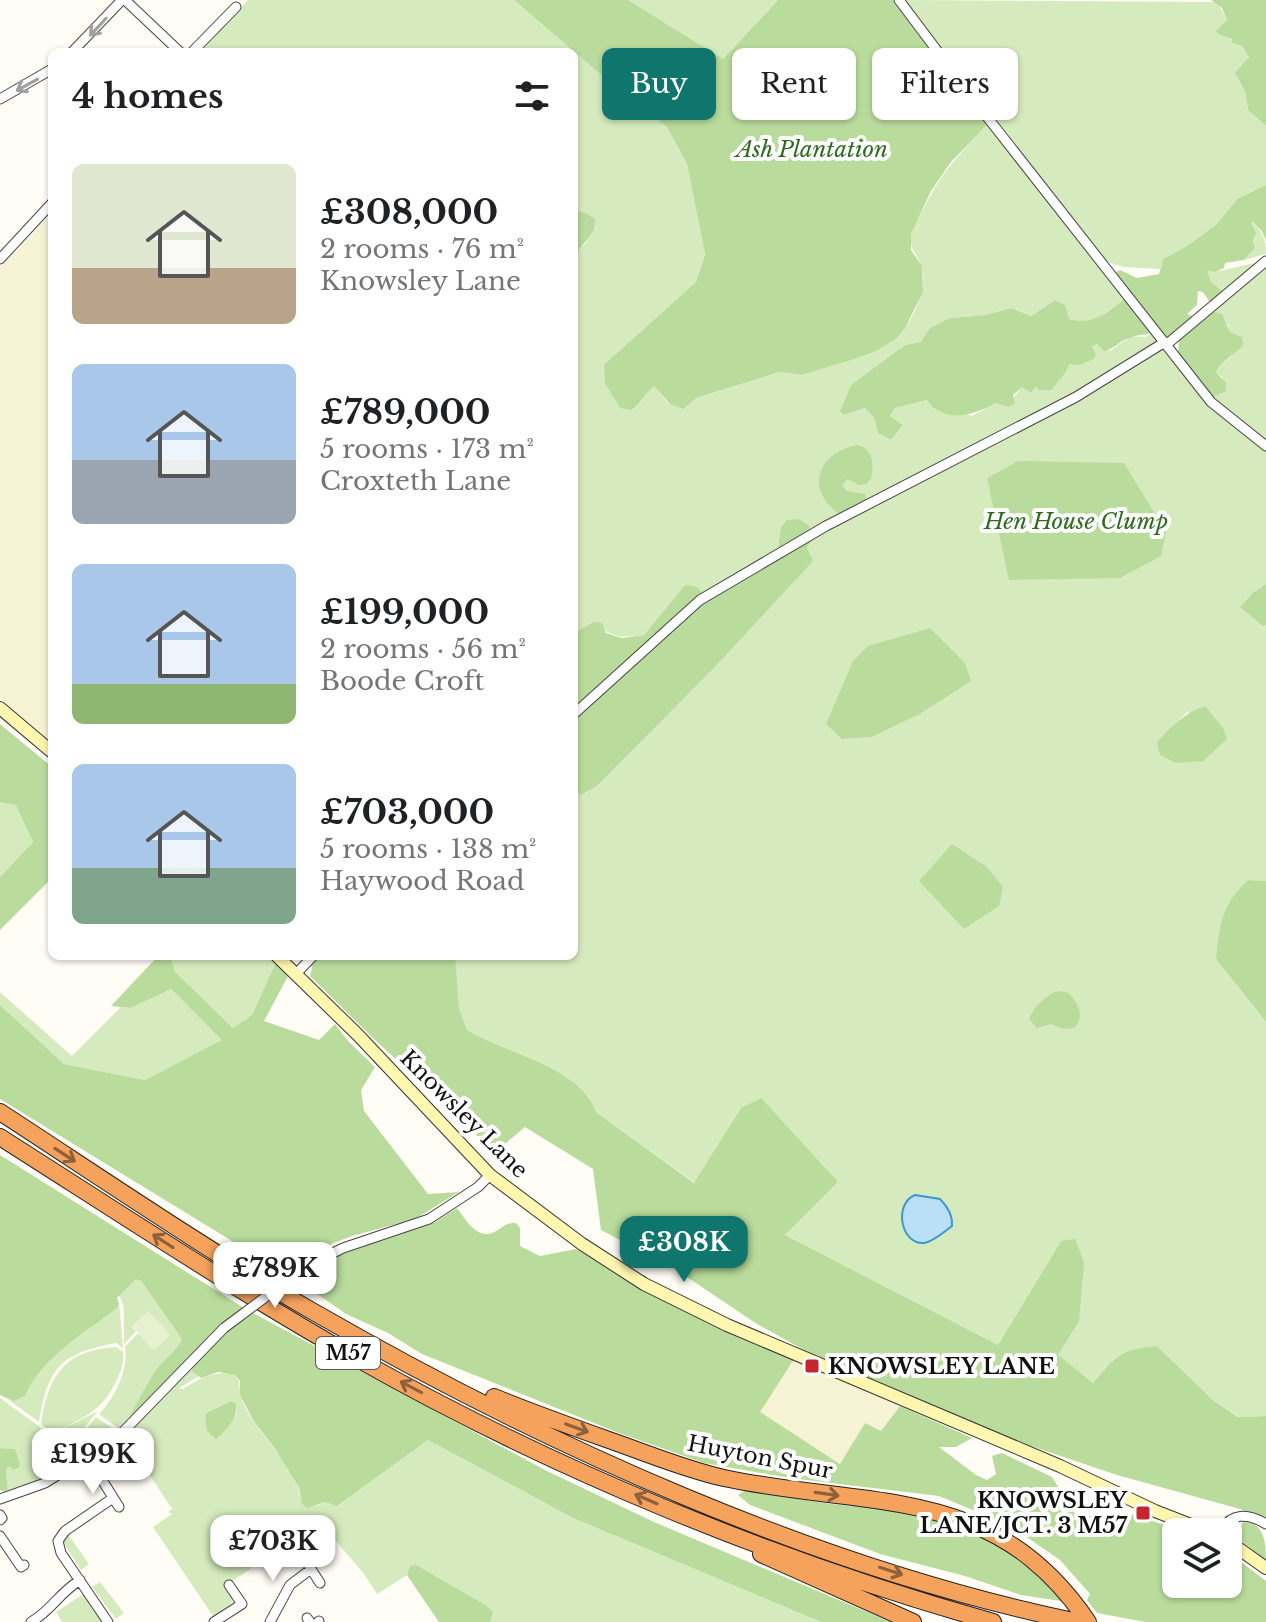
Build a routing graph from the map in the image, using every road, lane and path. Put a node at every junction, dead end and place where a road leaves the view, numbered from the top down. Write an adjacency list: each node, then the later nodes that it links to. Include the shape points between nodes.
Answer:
1 (123, 0): 4 (street, one-way to 4); 5 (street)
2 (899, 0): 12 (street)
3 (236, 7): 6 (street)
4 (76, 48)
5 (176, 48)
6 (196, 48)
7 (48, 71): 8 (street, one-way to 8)
8 (0, 99)
9 (48, 207): 10 (street)
10 (0, 259)
11 (1266, 261): 12 (street)
12 (1166, 344): 13 (street, via 1218,410); 15 (street, via 1076,397 826,526 700,600)
13 (1266, 446)
14 (0, 708): 16 (main road)
15 (578, 710)
16 (48, 749)
17 (281, 960): 19 (main road, Knowsley Lane)
18 (309, 960): 19 (street)
19 (296, 974): 22 (main road, Knowsley Lane)
20 (0, 1112): 23 (highway, M57, one-way to 23, via 231,1262)
21 (0, 1137): 31 (highway, M57, one-way to 21, via 466,1416 357,1359)
22 (490, 1175): 26 (street, bridge, via 429,1219 328,1253 307,1266 224,1328 117,1438 45,1483); 28 (main road, Knowsley Lane, via 644,1284)
23 (400, 1359): 47 (highway, M57, one-way to 47, via 615,1466 764,1527 901,1574); 48 (highway, Huyton Spur / M57, one-way to 48, via 669,1462 723,1477 953,1515 1024,1551 1067,1592)
24 (94, 1467): 25 (street)
25 (113, 1498): 27 (street); 38 (street, via 58,1541)
26 (0, 1499)
27 (119, 1507)
28 (1173, 1518)
29 (1231, 1518): 30 (street, via 1240,1515)
30 (1266, 1524)
31 (718, 1530): 45 (highway, M57); 46 (highway, M57, via 908,1598)
32 (0, 1536): 35 (street)
33 (1242, 1551): 36 (main road)
34 (302, 1555): 37 (street)
35 (24, 1565)
36 (1266, 1568)
37 (311, 1569): 39 (street); 44 (street, via 290,1585)
38 (80, 1580): 41 (street); 42 (street)
39 (320, 1583)
40 (229, 1585): 43 (street, via 242,1604)
41 (31, 1622)
42 (108, 1622)
43 (214, 1622)
44 (270, 1622)
45 (913, 1622)
46 (993, 1622)
47 (1078, 1622)
48 (1088, 1622)

